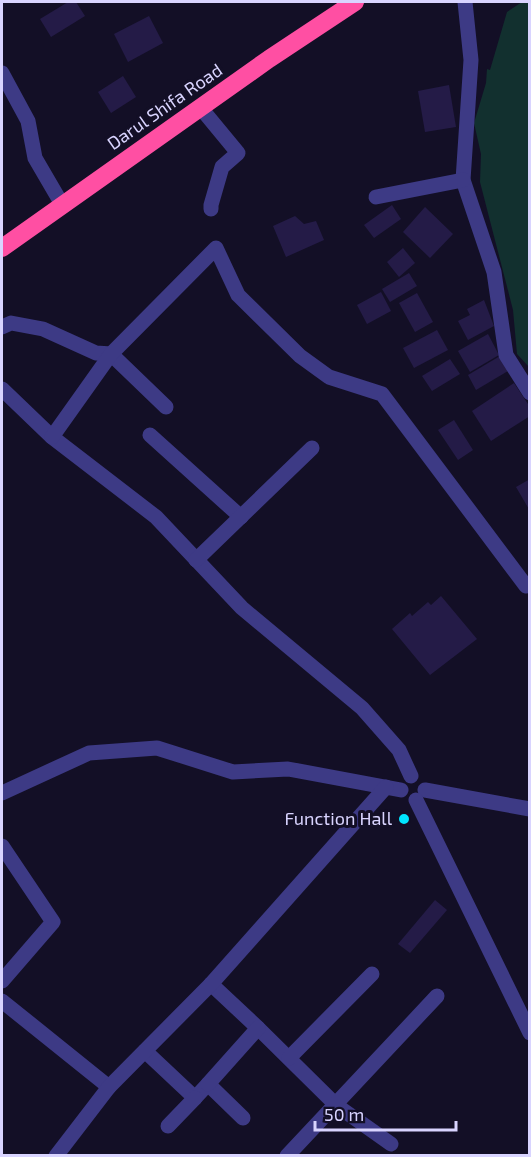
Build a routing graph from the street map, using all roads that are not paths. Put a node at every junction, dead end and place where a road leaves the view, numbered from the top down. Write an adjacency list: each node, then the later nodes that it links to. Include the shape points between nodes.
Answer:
1 (355, 2): 4 (highway, Darul Shifa Road)
2 (465, 2): 5 (street, via 471,60)
3 (2, 73): 7 (street, via 28,121 35,158)
4 (200, 107): 7 (highway, Darul Shifa Road); 8 (street, via 238,153 222,167)
5 (463, 180): 6 (street); 13 (street, via 494,272 506,355)
6 (376, 197)
7 (63, 206): 9 (highway, Darul Shifa Road)
8 (211, 209)
9 (2, 249)
10 (2, 327): 11 (street, via 10,323 43,329 96,353)
11 (111, 354): 14 (street); 16 (street); 20 (street, via 216,248 238,295 300,356 329,377 382,394 526,586)
12 (2, 389): 16 (street)
13 (530, 393)
14 (166, 407)
15 (150, 435): 18 (street)
16 (52, 436): 19 (street, via 156,517)
17 (312, 448): 18 (street)
18 (241, 517): 19 (street)
19 (196, 560): 21 (street, via 242,608 362,708 399,750)
20 (530, 583)
21 (411, 776): 22 (street); 24 (street, via 423,780)
22 (394, 789): 23 (street, via 288,769 233,772 157,748 89,753); 24 (street, via 405,797); 29 (street)
23 (2, 793)
24 (421, 795): 25 (street); 33 (street)
25 (530, 809)
26 (2, 846): 28 (street, via 53,922)
27 (372, 974): 35 (street)
28 (2, 981)
29 (211, 984): 32 (street); 34 (street)
30 (437, 996): 39 (street)
31 (2, 1001): 37 (street)
32 (258, 1028): 35 (street); 36 (street)
33 (530, 1033)
34 (145, 1051): 37 (street); 38 (street)
35 (289, 1058): 39 (street)
36 (208, 1084): 38 (street); 40 (street)
37 (109, 1087): 43 (street)
38 (195, 1098): 41 (street)
39 (336, 1105): 42 (street); 44 (street)
40 (243, 1118)
41 (168, 1126)
42 (391, 1144)
43 (56, 1155)
44 (286, 1155)

